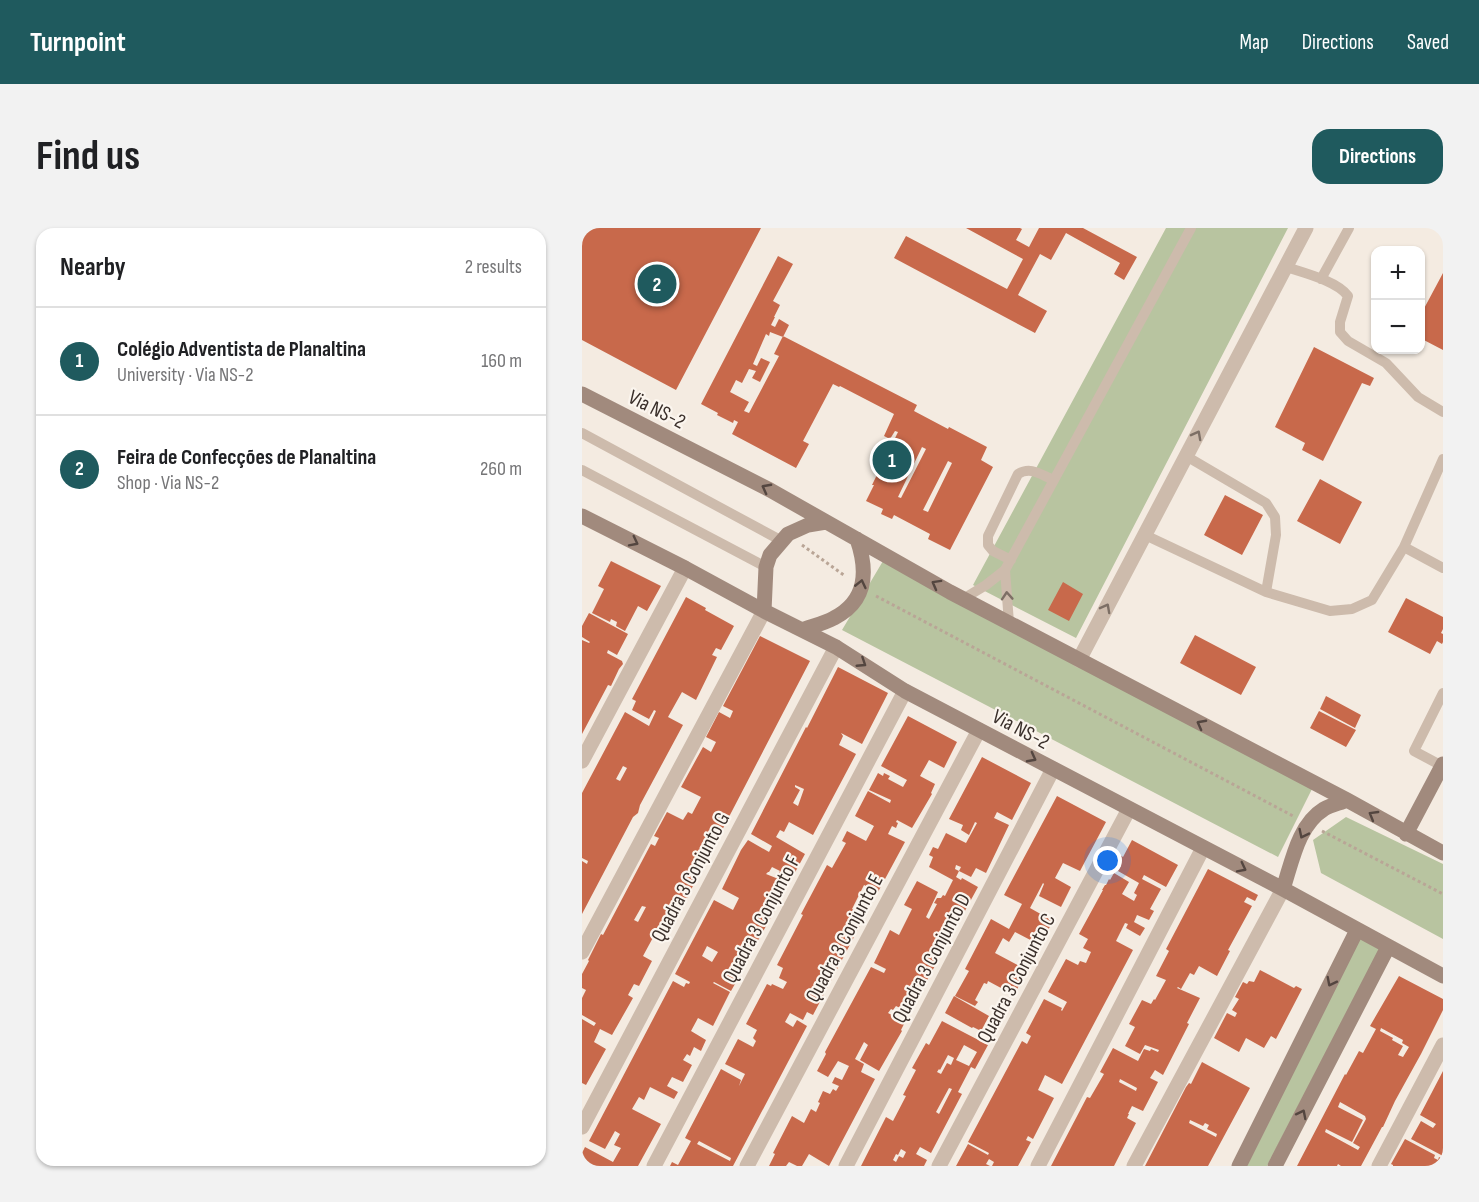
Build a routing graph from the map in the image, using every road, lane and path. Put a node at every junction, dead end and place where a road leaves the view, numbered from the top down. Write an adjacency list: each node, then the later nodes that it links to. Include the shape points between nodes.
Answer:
1 (1191, 228): 12 (lane)
2 (1306, 228): 4 (street)
3 (1349, 228): 5 (lane)
4 (1286, 267): 5 (lane); 9 (street, one-way to 4)
5 (1321, 279): 7 (lane, via 1348,296 1340,332 1348,341 1386,363 1418,397)
6 (582, 394): 14 (street, Via NS-2, one-way to 6)
7 (1443, 412)
8 (582, 433): 16 (lane)
9 (1186, 456): 15 (street); 24 (lane, via 1266,503 1275,517 1276,535)
10 (1443, 459): 18 (lane)
11 (582, 470): 20 (lane)
12 (1054, 480): 19 (lane); 19 (lane, via 1029,470 1018,474 988,536 988,545)
13 (582, 516): 21 (street, Via NS-2, one-way to 21)
14 (826, 522): 16 (street, via 808,525); 17 (street, Via NS-2)
15 (1145, 535): 24 (lane); 30 (street, one-way to 15)
16 (785, 537): 20 (street, via 770,555); 23 (path)
17 (857, 539): 23 (street, one-way to 17); 25 (street, Via NS-2, one-way to 17)
18 (1404, 547): 22 (lane); 24 (lane, via 1372,600 1352,609 1330,611)
19 (1008, 565): 25 (lane, via 986,585); 27 (lane, one-way to 19)
20 (766, 567): 26 (street)
21 (685, 568): 26 (street, Via NS-2); 34 (street)
22 (1443, 568)
23 (862, 588): 28 (street, via 852,606 834,619); 39 (path)
24 (1266, 592)
25 (963, 598): 27 (street, Via NS-2)
26 (764, 611): 28 (street, Via NS-2); 47 (street)
27 (1009, 623): 30 (street, Via NS-2)
28 (802, 630): 29 (street, Via NS-2)
29 (836, 647): 31 (street, Via NS-2, one-way to 31); 50 (street, Quadra 3 Conjunto G)
30 (1079, 660): 37 (street, Via NS-2, one-way to 30)
31 (905, 691): 33 (street, Via NS-2); 51 (street, Quadra 3 Conjunto F)
32 (1443, 693): 35 (lane, via 1414,751)
33 (979, 730): 36 (street, Via NS-2, one-way to 36); 52 (street, Quadra 3 Conjunto E)
34 (582, 761)
35 (1442, 765): 40 (street)
36 (1053, 769): 38 (street, Via NS-2); 53 (street, Quadra 3 Conjunto D)
37 (1347, 800): 39 (street, via 1324,809); 40 (street, Via NS-2, one-way to 37)
38 (1129, 809): 41 (street, Via NS-2); 54 (street, Quadra 3 Conjunto C)
39 (1308, 824): 43 (street, one-way to 43); 44 (path)
40 (1406, 834): 42 (street, Via NS-2)
41 (1203, 848): 43 (street, Via NS-2, one-way to 43); 55 (street)
42 (1443, 853)
43 (1283, 889): 45 (street, Via NS-2); 56 (street)
44 (1443, 894)
45 (1357, 930): 46 (street, Via NS-2); 57 (street, one-way to 57)
46 (1388, 946): 48 (street, Via NS-2); 58 (street, one-way to 46)
47 (582, 952)
48 (1443, 976)
49 (1443, 1045): 59 (street)
50 (582, 1127)
51 (654, 1166)
52 (747, 1166)
53 (846, 1166)
54 (939, 1166)
55 (1038, 1166)
56 (1134, 1166)
57 (1239, 1166)
58 (1275, 1166)
59 (1379, 1166)

